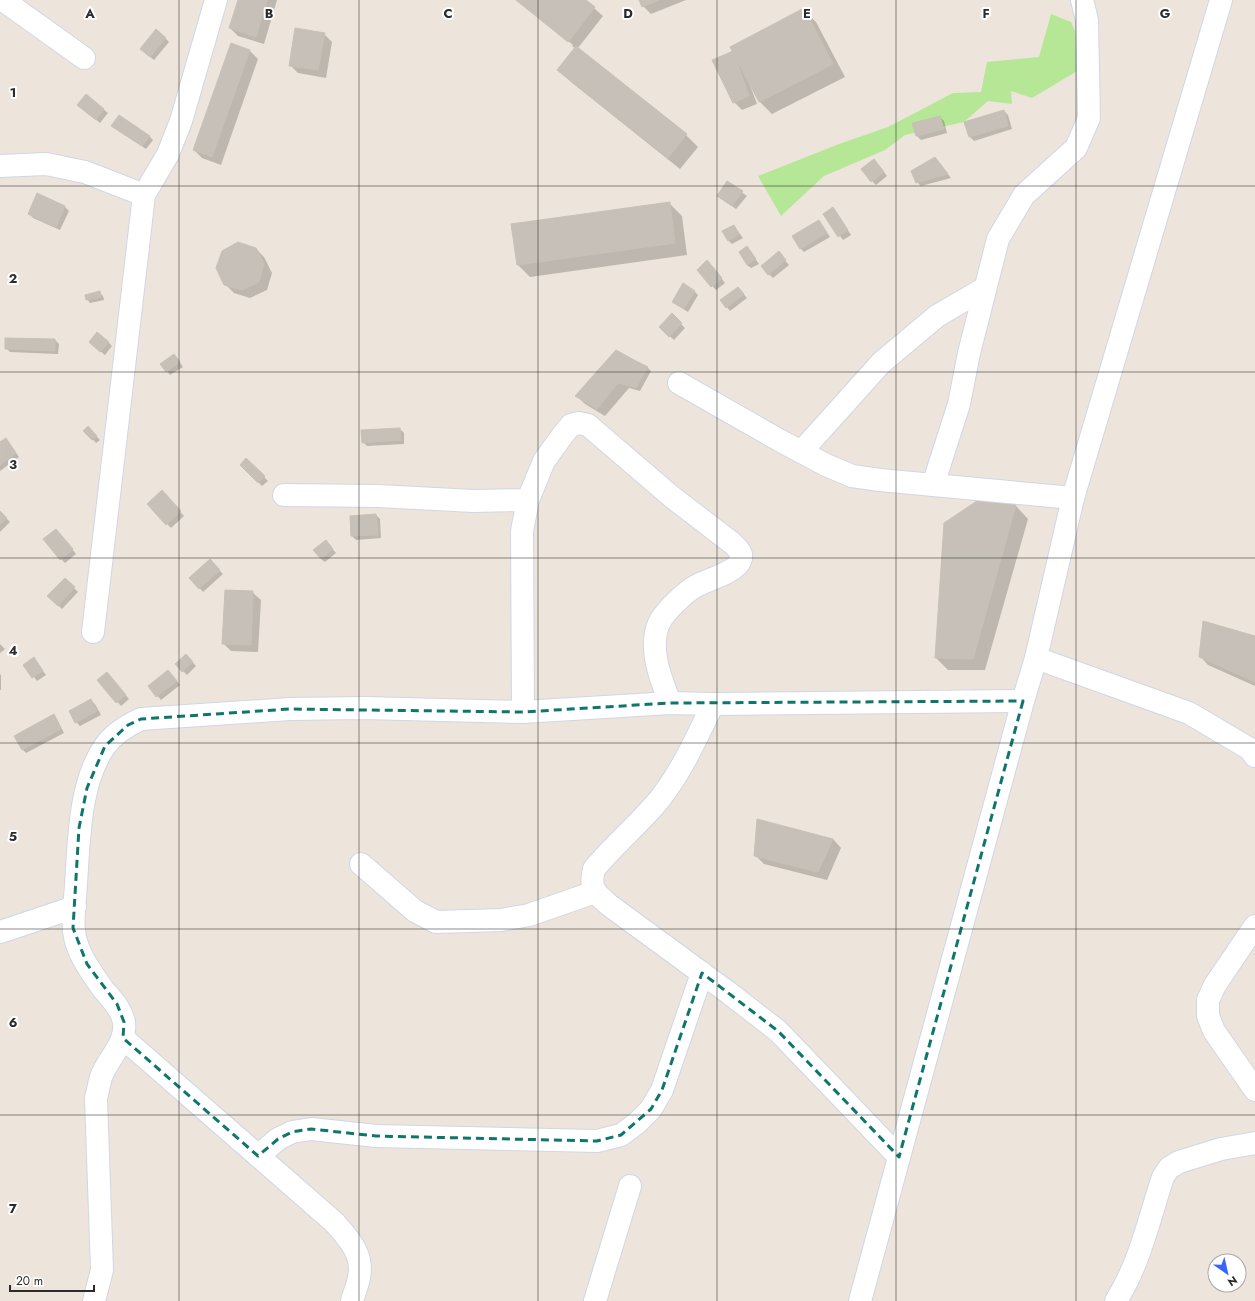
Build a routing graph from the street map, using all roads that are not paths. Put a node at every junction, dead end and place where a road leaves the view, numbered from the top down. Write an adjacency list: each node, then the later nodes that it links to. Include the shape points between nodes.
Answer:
1 (3, 0): 5 (street)
2 (216, 0): 7 (street, via 181,121 168,154)
3 (1082, 0): 8 (street, via 1087,20 1089,118 1076,148 1024,195 998,238)
4 (1221, 0): 13 (street)
5 (84, 58)
6 (0, 166): 7 (street, via 46,164 85,172)
7 (144, 195): 15 (street)
8 (985, 288): 10 (street, via 937,316 881,363); 11 (street, via 959,404)
9 (679, 383): 10 (street)
10 (801, 452): 11 (street, via 852,476)
11 (933, 485): 13 (street)
12 (284, 495): 14 (street, via 473,501)
13 (1073, 498): 16 (street)
14 (528, 500): 18 (street, via 544,461 571,425 588,425 672,497 740,550 740,561 733,569 697,585 686,593 659,623 654,652); 20 (street, via 522,531)
15 (93, 632)
16 (1036, 658): 17 (street); 21 (street, via 1189,713 1250,749)
17 (1023, 701): 19 (street); 32 (street)
18 (670, 703): 19 (street); 20 (street)
19 (713, 704): 23 (street, via 670,785 594,869 591,881)
20 (523, 712): 24 (street, via 290,709 141,719 128,725 105,746 87,788 79,828)
21 (1255, 756)
22 (360, 864): 23 (street, via 415,911 436,922 501,920 529,915)
23 (595, 892): 27 (street)
24 (75, 907): 26 (street); 28 (street, via 73,928 78,947 86,964 117,1004 124,1022)
25 (1255, 926): 29 (street, via 1215,985 1208,1000 1208,1016 1214,1031)
26 (0, 932)
27 (702, 973): 31 (street, via 662,1090 651,1109 621,1135 597,1141 376,1136 311,1129 292,1132 278,1139); 32 (street, via 778,1031)
28 (123, 1038): 31 (street); 34 (street, via 102,1076 96,1098 102,1270)
29 (1255, 1090)
30 (1255, 1143): 38 (street, via 1221,1149 1179,1162 1169,1168 1163,1177 1142,1244 1125,1287)
31 (258, 1156): 35 (street, via 334,1222 351,1242 359,1258 360,1276)
32 (899, 1157): 37 (street)
33 (630, 1186): 36 (street)
34 (94, 1301)
35 (352, 1301)
36 (595, 1301)
37 (860, 1301)
38 (1116, 1301)

